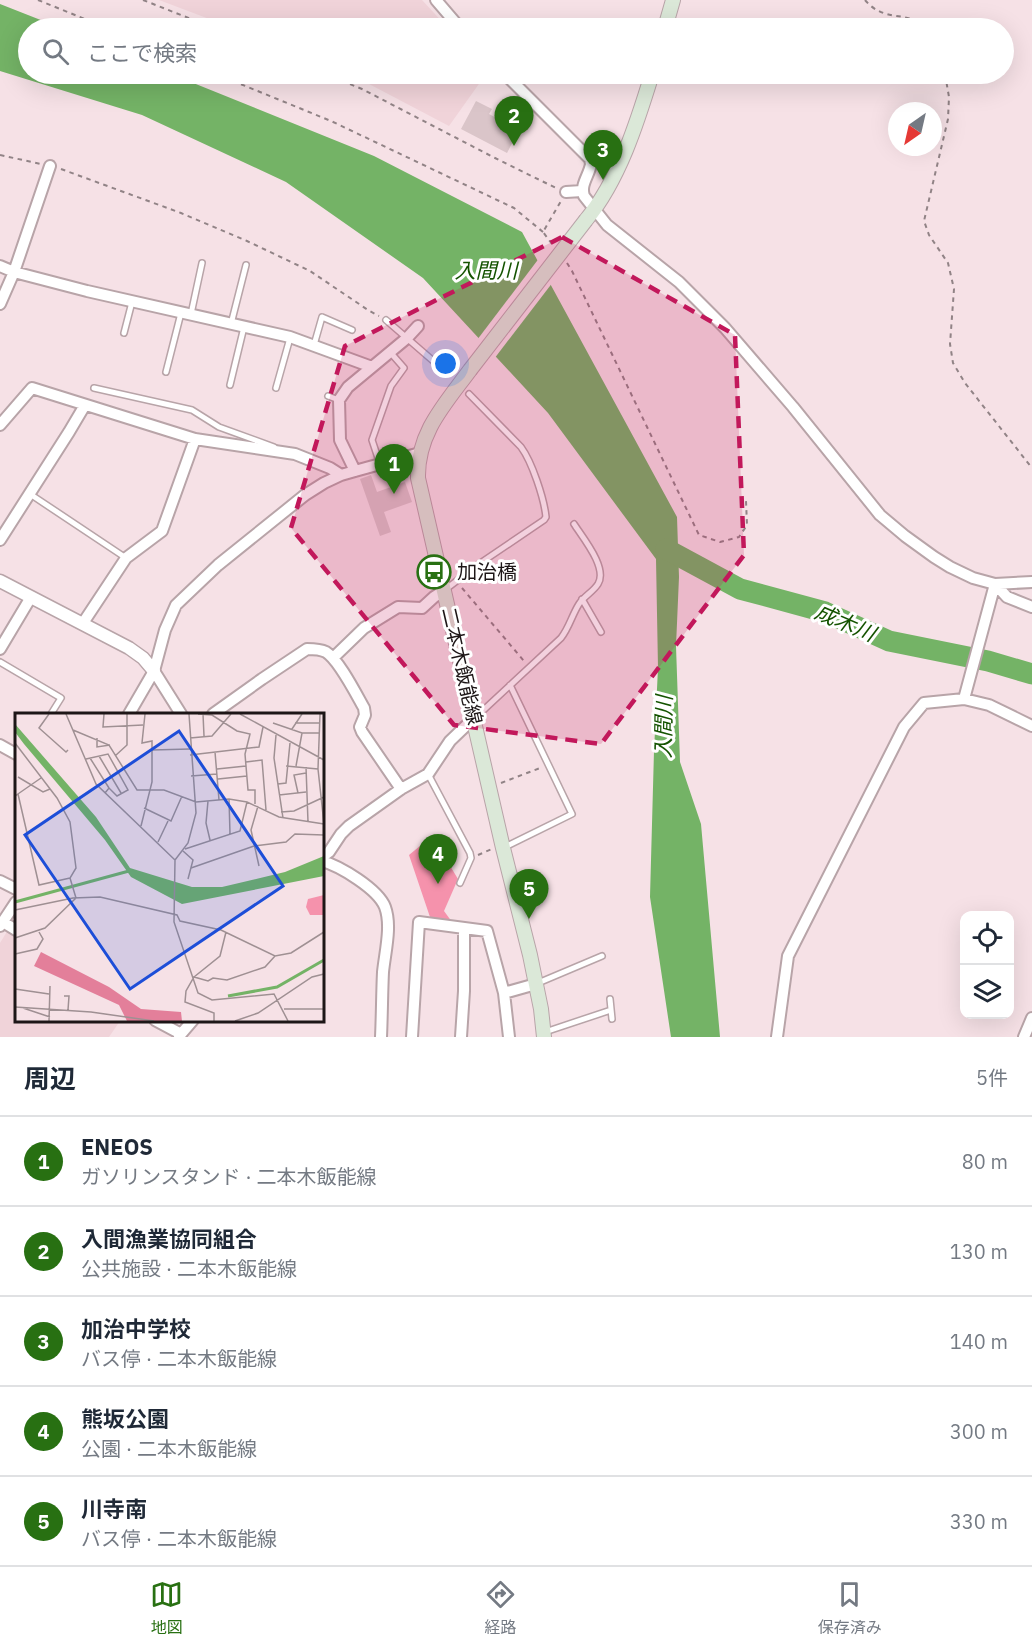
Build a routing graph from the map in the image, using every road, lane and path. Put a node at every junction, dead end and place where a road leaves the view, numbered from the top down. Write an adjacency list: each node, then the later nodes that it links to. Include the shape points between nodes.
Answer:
1 (38, 0): 6 (path)
2 (143, 0): 7 (path)
3 (436, 0): 8 (street)
4 (673, 0): 9 (main road)
5 (865, 0): 10 (path, via 883,14)
6 (82, 18)
7 (189, 18)
8 (451, 18)
9 (668, 18)
10 (910, 18)
11 (240, 84): 21 (path, via 331,121 514,208)
12 (351, 84): 19 (path)
13 (515, 84): 18 (street, via 590,159)
14 (648, 84): 20 (main road, 二本木飯能線, via 617,169)
15 (947, 84): 56 (path, via 948,119 924,221 948,263 954,289 953,363)
16 (0, 155): 17 (path)
17 (50, 166): 27 (street); 31 (path, via 247,241 310,271)
18 (582, 191): 19 (street); 20 (street)
19 (566, 192): 21 (path)
20 (590, 215): 53 (main road, 二本木飯能線, bridge, via 470,370 432,424); 67 (street, via 679,282 719,321 880,515 950,567)
21 (543, 232): 22 (path)
22 (555, 247)
23 (202, 263): 30 (lane)
24 (566, 263): 60 (path, via 699,535 720,542 739,537 747,525)
25 (246, 265): 32 (lane)
26 (0, 266): 27 (street)
27 (14, 272): 28 (street); 29 (street)
28 (132, 302): 30 (street); 36 (lane)
29 (0, 304)
30 (186, 314): 32 (street); 42 (lane)
31 (386, 320): 38 (lane)
32 (231, 324): 34 (street)
33 (418, 326): 38 (street)
34 (244, 327): 37 (street); 44 (lane)
35 (352, 330): 39 (lane, via 322,317)
36 (124, 333)
37 (290, 337): 39 (street); 46 (lane)
38 (407, 338): 40 (street); 43 (lane)
39 (314, 345): 41 (street)
40 (390, 352): 41 (street); 55 (lane, via 404,368 391,386 372,440)
41 (372, 367): 49 (street)
42 (166, 372)
43 (446, 372)
44 (230, 384)
45 (94, 388): 54 (lane, via 192,410 219,428)
46 (276, 388)
47 (469, 394): 65 (lane, via 527,455 546,517)
48 (328, 396): 49 (lane)
49 (339, 400): 57 (street, via 340,440)
50 (85, 405): 51 (street, via 32,388); 52 (street); 59 (street)
51 (0, 425)
52 (195, 438): 54 (street); 63 (street, via 162,531)
53 (420, 453): 55 (street); 68 (main road, 二本木飯能線, via 418,477)
54 (295, 454): 58 (street)
55 (380, 464): 57 (street)
56 (1032, 468)
57 (355, 471): 58 (street)
58 (341, 475): 78 (street, via 306,495 252,536 176,605)
59 (30, 493): 62 (street); 63 (lane)
60 (746, 501)
61 (574, 524): 70 (lane, via 601,571 600,581)
62 (0, 540)
63 (126, 558): 72 (street)
64 (0, 581): 69 (street)
65 (456, 581): 68 (lane); 77 (path)
66 (1032, 582): 67 (street)
67 (995, 585): 71 (street, via 1007,597); 80 (street)
68 (445, 590): 75 (street, via 422,608 398,607 363,628); 85 (main road, 二本木飯能線)
69 (31, 597): 72 (street); 74 (street)
70 (582, 599): 73 (lane); 77 (lane, via 561,639)
71 (1032, 607)
72 (83, 623): 78 (street, via 136,653)
73 (601, 632)
74 (0, 649)
75 (333, 658): 84 (street, via 326,652 307,649); 92 (street, via 364,708 362,732)
76 (0, 662): 81 (lane, via 61,698)
77 (529, 668): 79 (lane)
78 (154, 671): 82 (street); 83 (street)
79 (510, 685): 85 (lane); 89 (lane)
80 (964, 699): 86 (street, via 988,705); 119 (street, via 924,703 904,727 788,956)
81 (52, 713)
82 (130, 713)
83 (180, 713)
84 (214, 713)
85 (474, 718): 90 (street, via 444,749); 91 (main road, 二本木飯能線)
86 (1032, 726)
87 (0, 745): 88 (street)
88 (15, 753)
89 (549, 765): 91 (path); 93 (lane, via 572,814)
90 (428, 774): 92 (street); 95 (lane)
91 (490, 788): 93 (main road, 二本木飯能線)
92 (401, 789): 94 (street, via 349,826)
93 (503, 846): 95 (path); 105 (main road, 二本木飯能線)
94 (324, 857)
95 (471, 858): 98 (lane)
96 (324, 860): 115 (street, via 368,887 384,905 387,924)
97 (0, 881): 99 (street)
98 (460, 883)
99 (15, 888)
100 (15, 903): 101 (street)
101 (1, 924): 103 (street)
102 (464, 928): 106 (street, via 486,931); 116 (street, via 419,921); 117 (street)
103 (15, 930)
104 (602, 956): 105 (lane)
105 (536, 984): 106 (street); 113 (main road, 二本木飯能線)
106 (504, 993): 118 (street)
107 (610, 999): 108 (lane)
108 (611, 1010): 110 (lane); 113 (lane)
109 (1032, 1018): 120 (street)
110 (612, 1019)
111 (158, 1022): 114 (street)
112 (191, 1022): 114 (street)
113 (544, 1035)
114 (180, 1036)
115 (381, 1037)
116 (412, 1037)
117 (461, 1037)
118 (509, 1037)
119 (777, 1037)
120 (1024, 1037)

